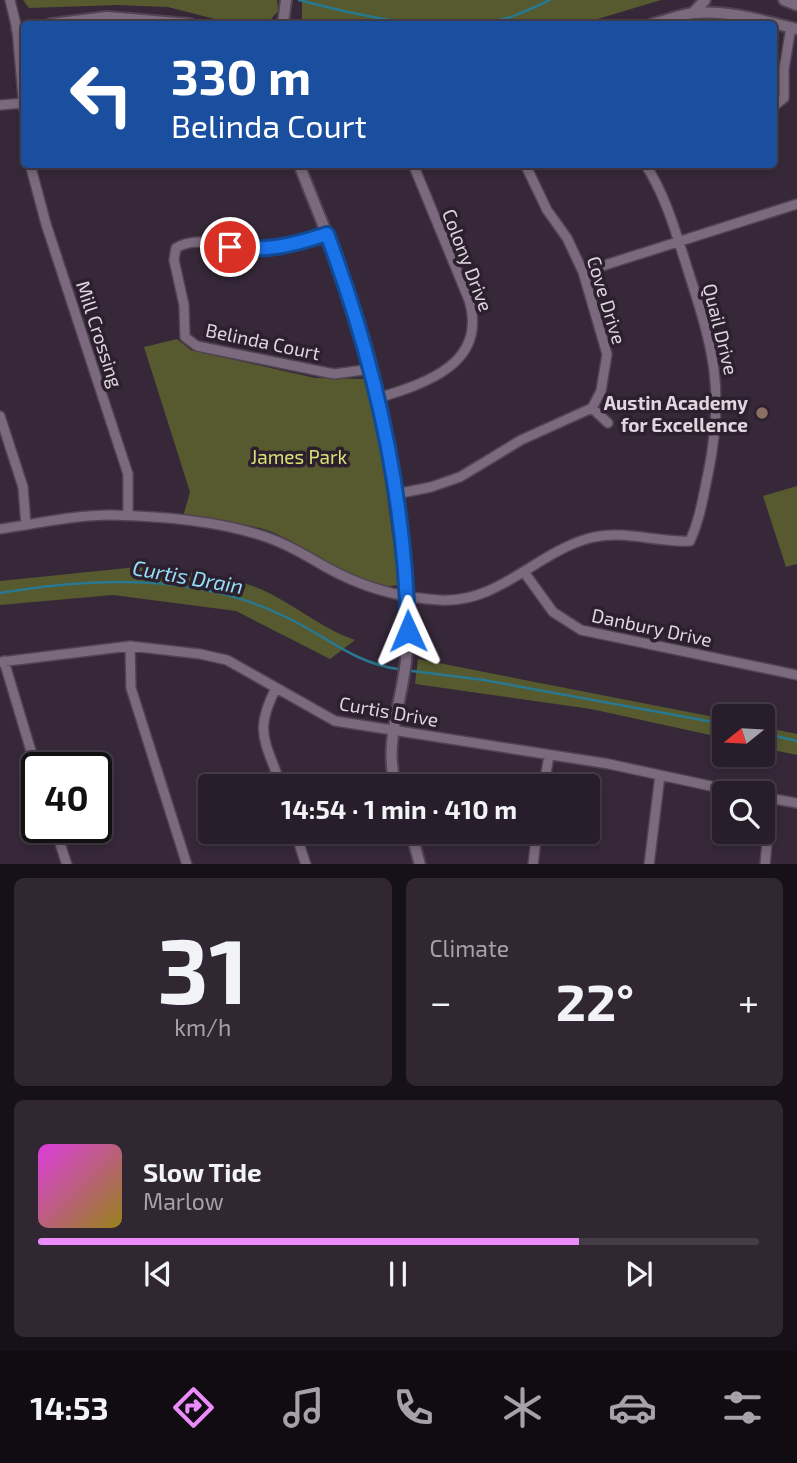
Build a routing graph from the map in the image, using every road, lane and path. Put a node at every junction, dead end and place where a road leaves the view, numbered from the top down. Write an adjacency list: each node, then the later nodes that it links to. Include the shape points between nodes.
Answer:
1 (10, 0): 15 (street)
2 (286, 0): 11 (street)
3 (705, 0): 8 (street)
4 (717, 0): 7 (street)
5 (784, 0): 6 (street)
6 (797, 4)
7 (722, 14): 8 (street); 12 (street)
8 (695, 19)
9 (75, 21): 10 (street, via 107,17)
10 (154, 21)
11 (283, 21)
12 (769, 21)
13 (777, 23): 14 (street)
14 (794, 28): 17 (street, via 784,69 784,98)
15 (21, 29)
16 (21, 103): 18 (street)
17 (777, 104)
18 (0, 105)
19 (31, 168): 34 (street, Mill Crossing, via 128,474)
20 (301, 168): 25 (street)
21 (415, 168): 29 (street, Colony Drive, via 469,300 474,333 462,356 420,385)
22 (528, 168): 27 (street, Cove Drive)
23 (647, 168): 26 (street, Quail Drive)
24 (797, 204): 26 (street)
25 (327, 234): 28 (street); 28 (street, Belinda Court, via 284,248 256,251 194,241 176,248 185,337 197,346 334,374)
26 (679, 241): 27 (street); 37 (street, Quail Drive, via 717,377 716,433 690,541 630,534 599,536 565,547)
27 (583, 272): 30 (street, Cove Drive, via 607,354 603,382)
28 (371, 369): 29 (street)
29 (378, 398): 33 (street)
30 (592, 408): 32 (street); 33 (street, via 521,440 460,477)
31 (0, 416): 35 (street, via 23,487)
32 (608, 423)
33 (396, 494): 38 (street)
34 (128, 516): 35 (street); 38 (street, via 242,530 371,588)
35 (26, 525): 36 (street)
36 (0, 529)
37 (524, 572): 38 (street, via 458,600); 41 (street, Danbury Drive, via 552,612 581,630)
38 (407, 595): 43 (street, via 407,661)
39 (130, 646): 40 (street, Curtis Drive); 42 (street, Curtis Drive, via 227,660); 59 (street, via 131,688)
40 (2, 662): 44 (street)
41 (797, 675)
42 (276, 688): 43 (street, Curtis Drive, via 335,721); 46 (street, via 261,726)
43 (395, 731): 45 (street, Curtis Drive); 47 (street)
44 (31, 752)
45 (549, 755): 48 (street); 49 (street, Curtis Drive)
46 (277, 774)
47 (392, 774)
48 (546, 774)
49 (660, 775): 50 (street, Curtis Drive); 63 (street)
50 (712, 786)
51 (775, 799): 52 (street)
52 (797, 803)
53 (60, 843): 58 (street)
54 (299, 844): 60 (street)
55 (415, 844): 61 (street)
56 (535, 844): 62 (street)
57 (766, 844): 64 (street)
58 (67, 864)
59 (187, 864)
60 (306, 864)
61 (420, 864)
62 (533, 864)
63 (649, 864)
64 (765, 864)

